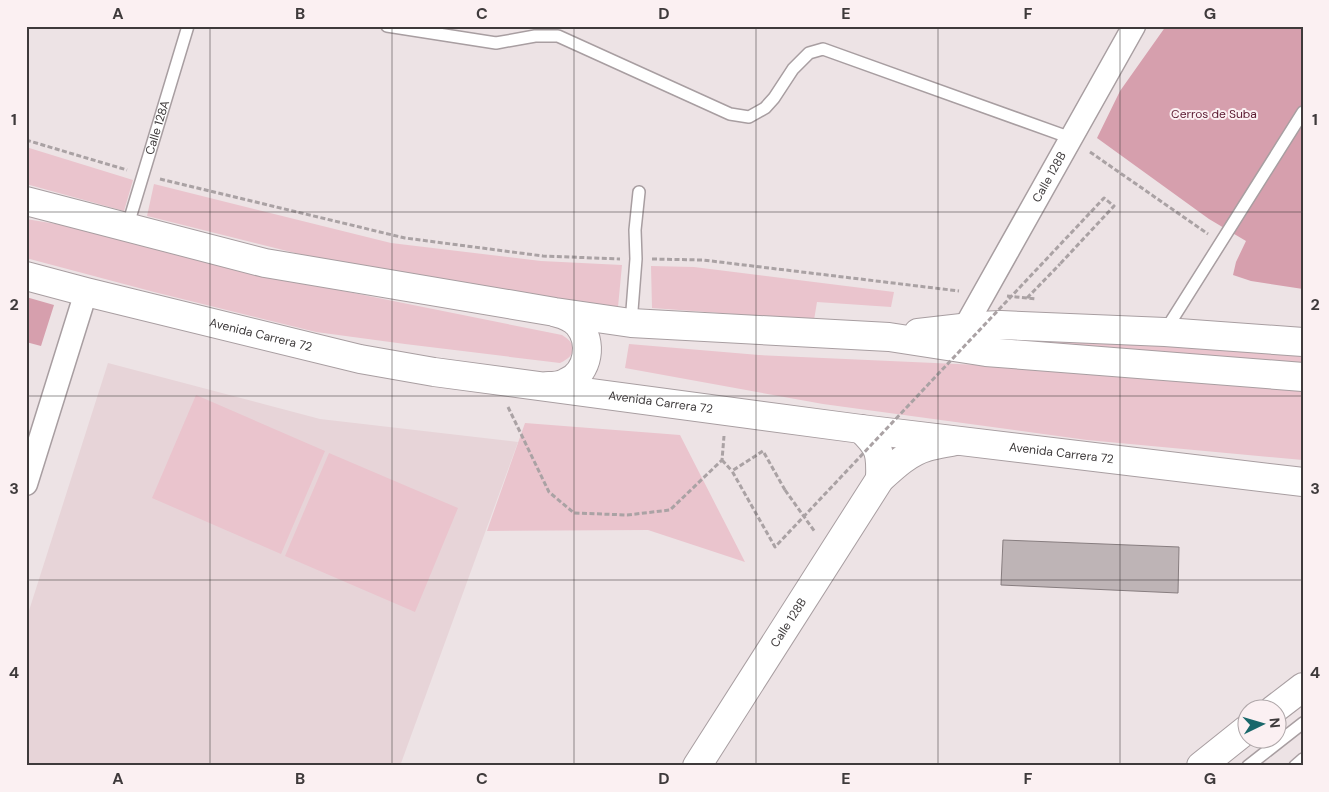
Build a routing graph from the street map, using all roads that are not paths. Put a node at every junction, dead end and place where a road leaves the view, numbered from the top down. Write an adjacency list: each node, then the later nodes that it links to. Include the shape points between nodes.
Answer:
1 (188, 26): 8 (lane, Calle 128A)
2 (387, 26): 5 (lane, via 496,44 535,36 558,36 730,114 749,118 765,108 809,53 823,50)
3 (1134, 26): 5 (street, Calle 128B)
4 (1303, 112): 14 (lane)
5 (1071, 138): 13 (street, Calle 128B)
6 (639, 192): 12 (lane)
7 (26, 201): 8 (main road)
8 (127, 228): 11 (main road, via 265,263)
9 (26, 276): 10 (main road, Avenida Carrera 72)
10 (86, 292): 18 (main road, Avenida Carrera 72, via 360,359); 23 (street)
11 (555, 312): 12 (main road); 18 (main road, via 577,323 588,348 578,374 568,382)
12 (631, 323): 15 (main road)
13 (966, 327): 14 (main road, via 1001,325); 15 (main road)
14 (1165, 332): 16 (main road)
15 (888, 337): 17 (main road, via 986,352)
16 (1303, 342)
17 (1303, 377)
18 (544, 387): 19 (main road, Avenida Carrera 72)
19 (861, 429): 20 (main road, Avenida Carrera 72); 21 (main road, via 878,447)
20 (955, 440): 21 (main road, Calle 128B, via 914,452); 22 (main road, Avenida Carrera 72)
21 (880, 479): 28 (main road, Calle 128B)
22 (1303, 482)
23 (26, 484)
24 (1303, 687): 25 (main road)
25 (1286, 700)
26 (1303, 723): 30 (lane)
27 (1236, 738): 29 (main road)
28 (697, 766)
29 (1200, 766)
30 (1248, 766)

